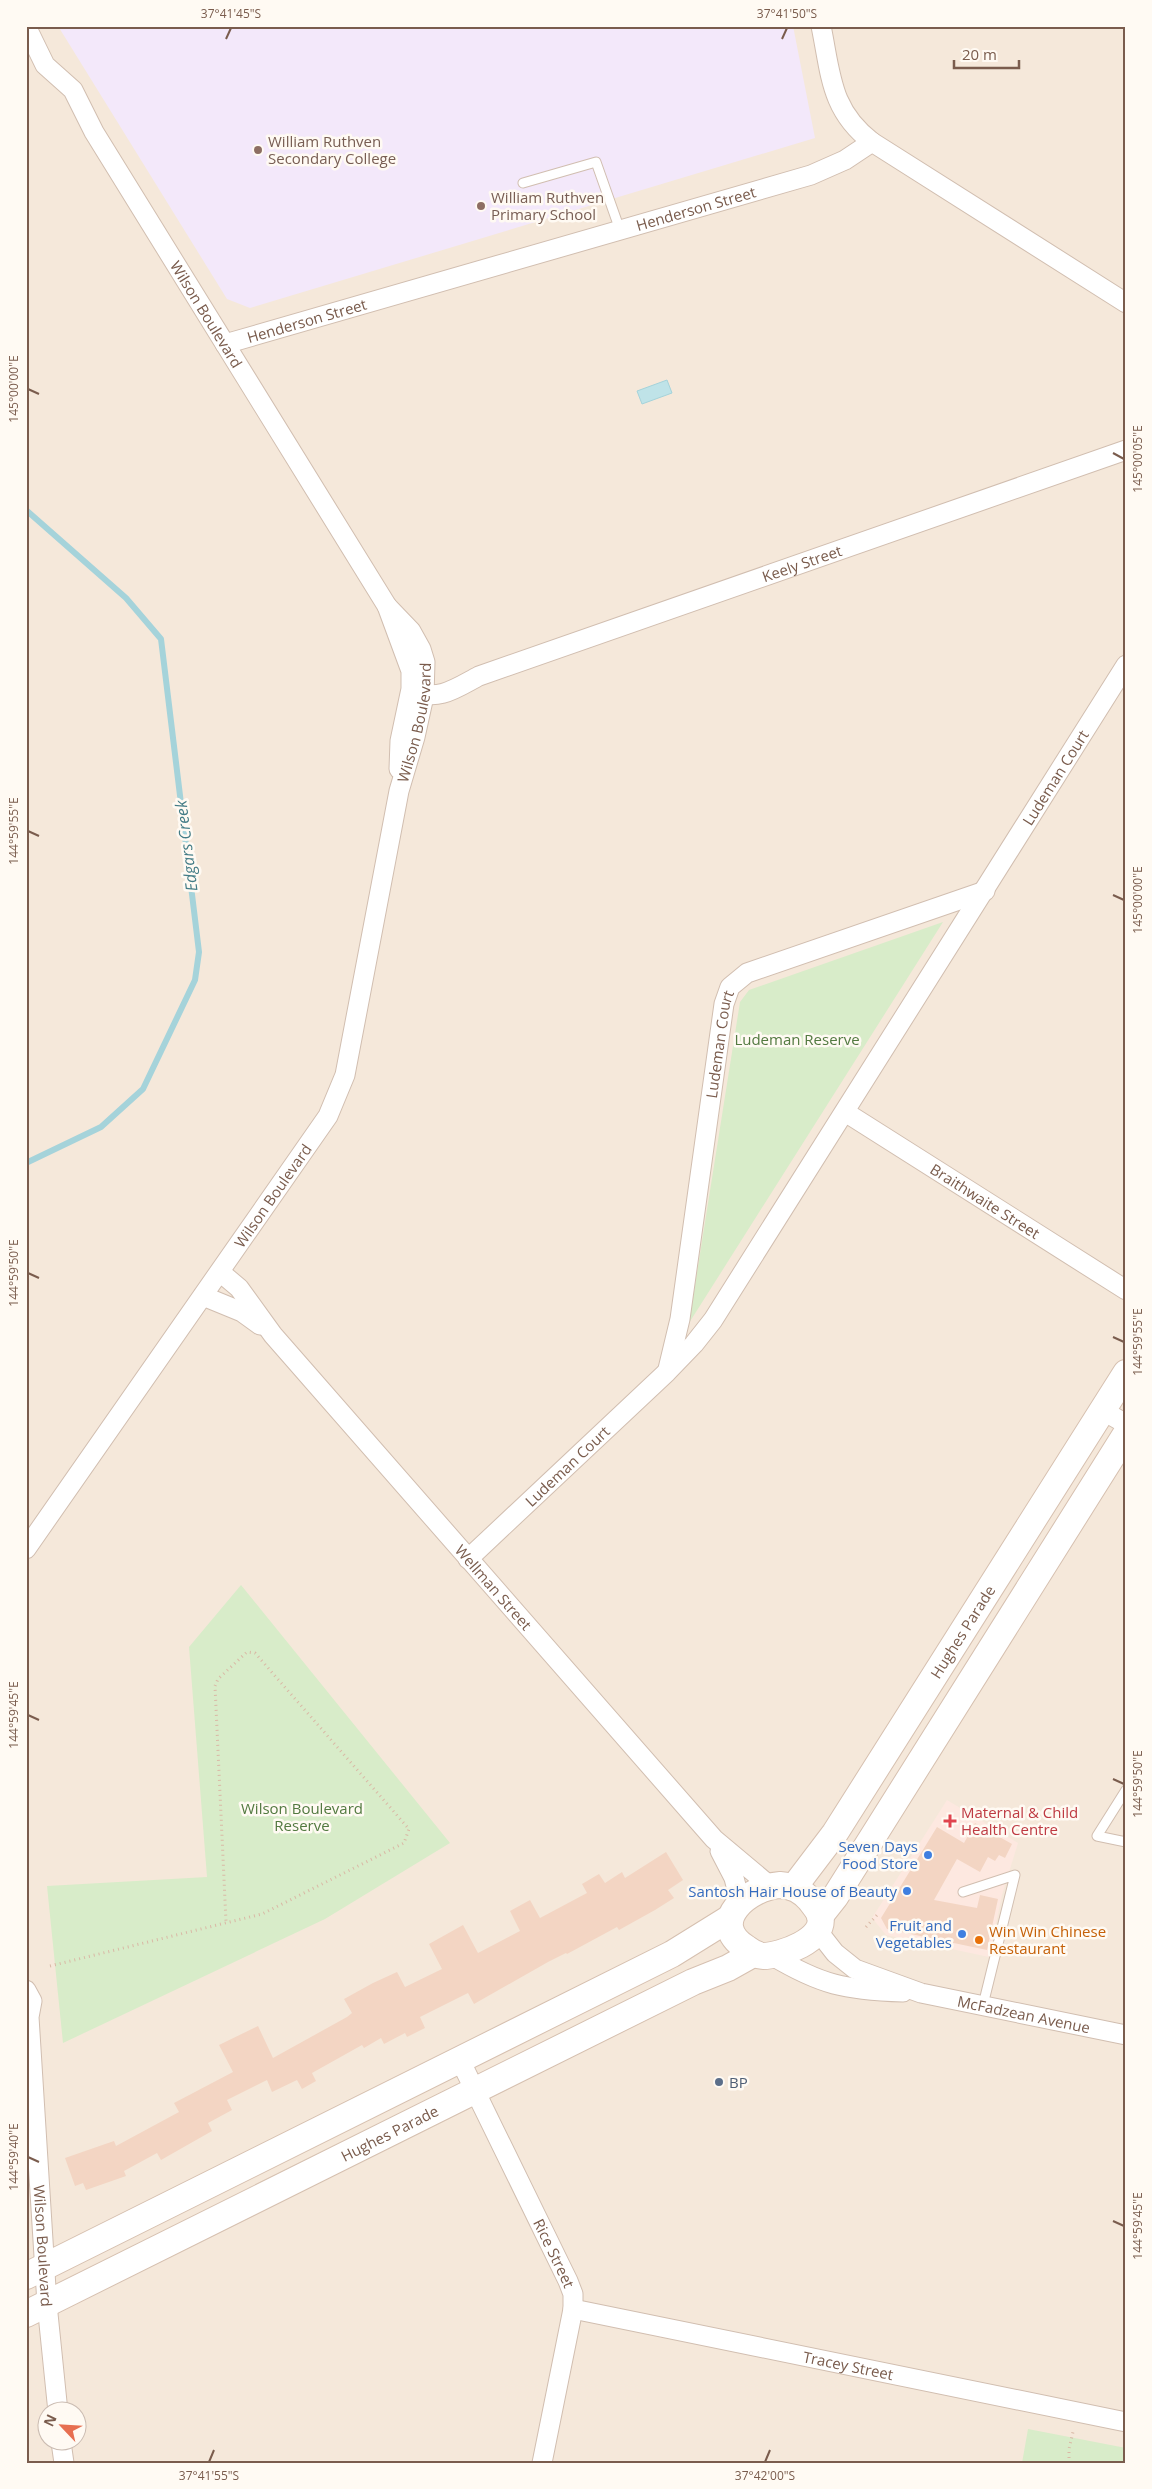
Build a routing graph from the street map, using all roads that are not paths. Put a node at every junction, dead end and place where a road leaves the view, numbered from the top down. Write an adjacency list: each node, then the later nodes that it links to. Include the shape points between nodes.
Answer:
1 (26, 26): 7 (street, Wilson Boulevard, via 45,65 73,90 94,132)
2 (821, 26): 3 (street, via 838,104 847,119)
3 (872, 142): 5 (street, Henderson Street, via 845,160 811,175); 6 (street)
4 (524, 183): 5 (lane, via 596,162)
5 (620, 230): 7 (street, Henderson Street)
6 (1126, 303)
7 (225, 344): 10 (street, Wilson Boulevard, via 387,606)
8 (1126, 450): 10 (street, Keely Street, via 479,676 444,694)
9 (1126, 665): 11 (street, Ludeman Court)
10 (420, 689): 13 (street, Wilson Boulevard, via 400,741 399,790 345,1075 328,1116)
11 (985, 891): 12 (street, Ludeman Court); 17 (street, Ludeman Court, via 747,973 730,987 724,1004 680,1319)
12 (845, 1112): 14 (street, Braithwaite Street); 17 (street, Ludeman Court, via 713,1320)
13 (220, 1272): 15 (street, Wilson Boulevard); 16 (street, Wellman Street, via 239,1288)
14 (1126, 1290)
15 (203, 1296): 16 (street, Wellman Street, via 242,1312); 22 (street, Wilson Boulevard)
16 (273, 1335): 23 (street, Wellman Street)
17 (667, 1372): 23 (street, Ludeman Court)
18 (1126, 1373): 19 (street, Hughes Parade)
19 (1102, 1410): 20 (street); 27 (street, Hughes Parade, via 835,1833)
20 (1126, 1424)
21 (1126, 1434): 30 (street)
22 (26, 1549)
23 (468, 1559): 25 (street, Wellman Street)
24 (1126, 1790): 26 (lane, via 1097,1836)
25 (714, 1839): 27 (street, Wellman Street, via 751,1872); 29 (street, Wellman Street, via 734,1878)
26 (1126, 1842)
27 (782, 1886): 29 (street, via 755,1891); 30 (street, via 805,1895)
28 (963, 1892): 34 (lane, via 1015,1875)
29 (735, 1910): 31 (street, via 730,1924 739,1944); 36 (street, via 672,1954)
30 (819, 1923): 31 (street, via 802,1944 790,1951); 33 (street, McFadzean Avenue, via 835,1953 855,1969)
31 (762, 1954): 33 (street, McFadzean Avenue, via 833,1984 861,1990); 37 (street, Hughes Parade)
32 (26, 1990): 38 (street, Wilson Boulevard, via 32,2001 29,2017)
33 (921, 1993): 34 (street, McFadzean Avenue)
34 (983, 2005): 35 (street, McFadzean Avenue)
35 (1126, 2035)
36 (460, 2060): 37 (street, Rice Street); 38 (street)
37 (475, 2090): 39 (street, Hughes Parade); 40 (street, Rice Street, via 568,2280 573,2294)
38 (36, 2271): 39 (street, Wilson Boulevard)
39 (37, 2309): 41 (street, Wilson Boulevard)
40 (573, 2309): 42 (street, Tracey Street); 43 (street, Rice Street)
41 (56, 2402)
42 (1126, 2422)
43 (542, 2463)

